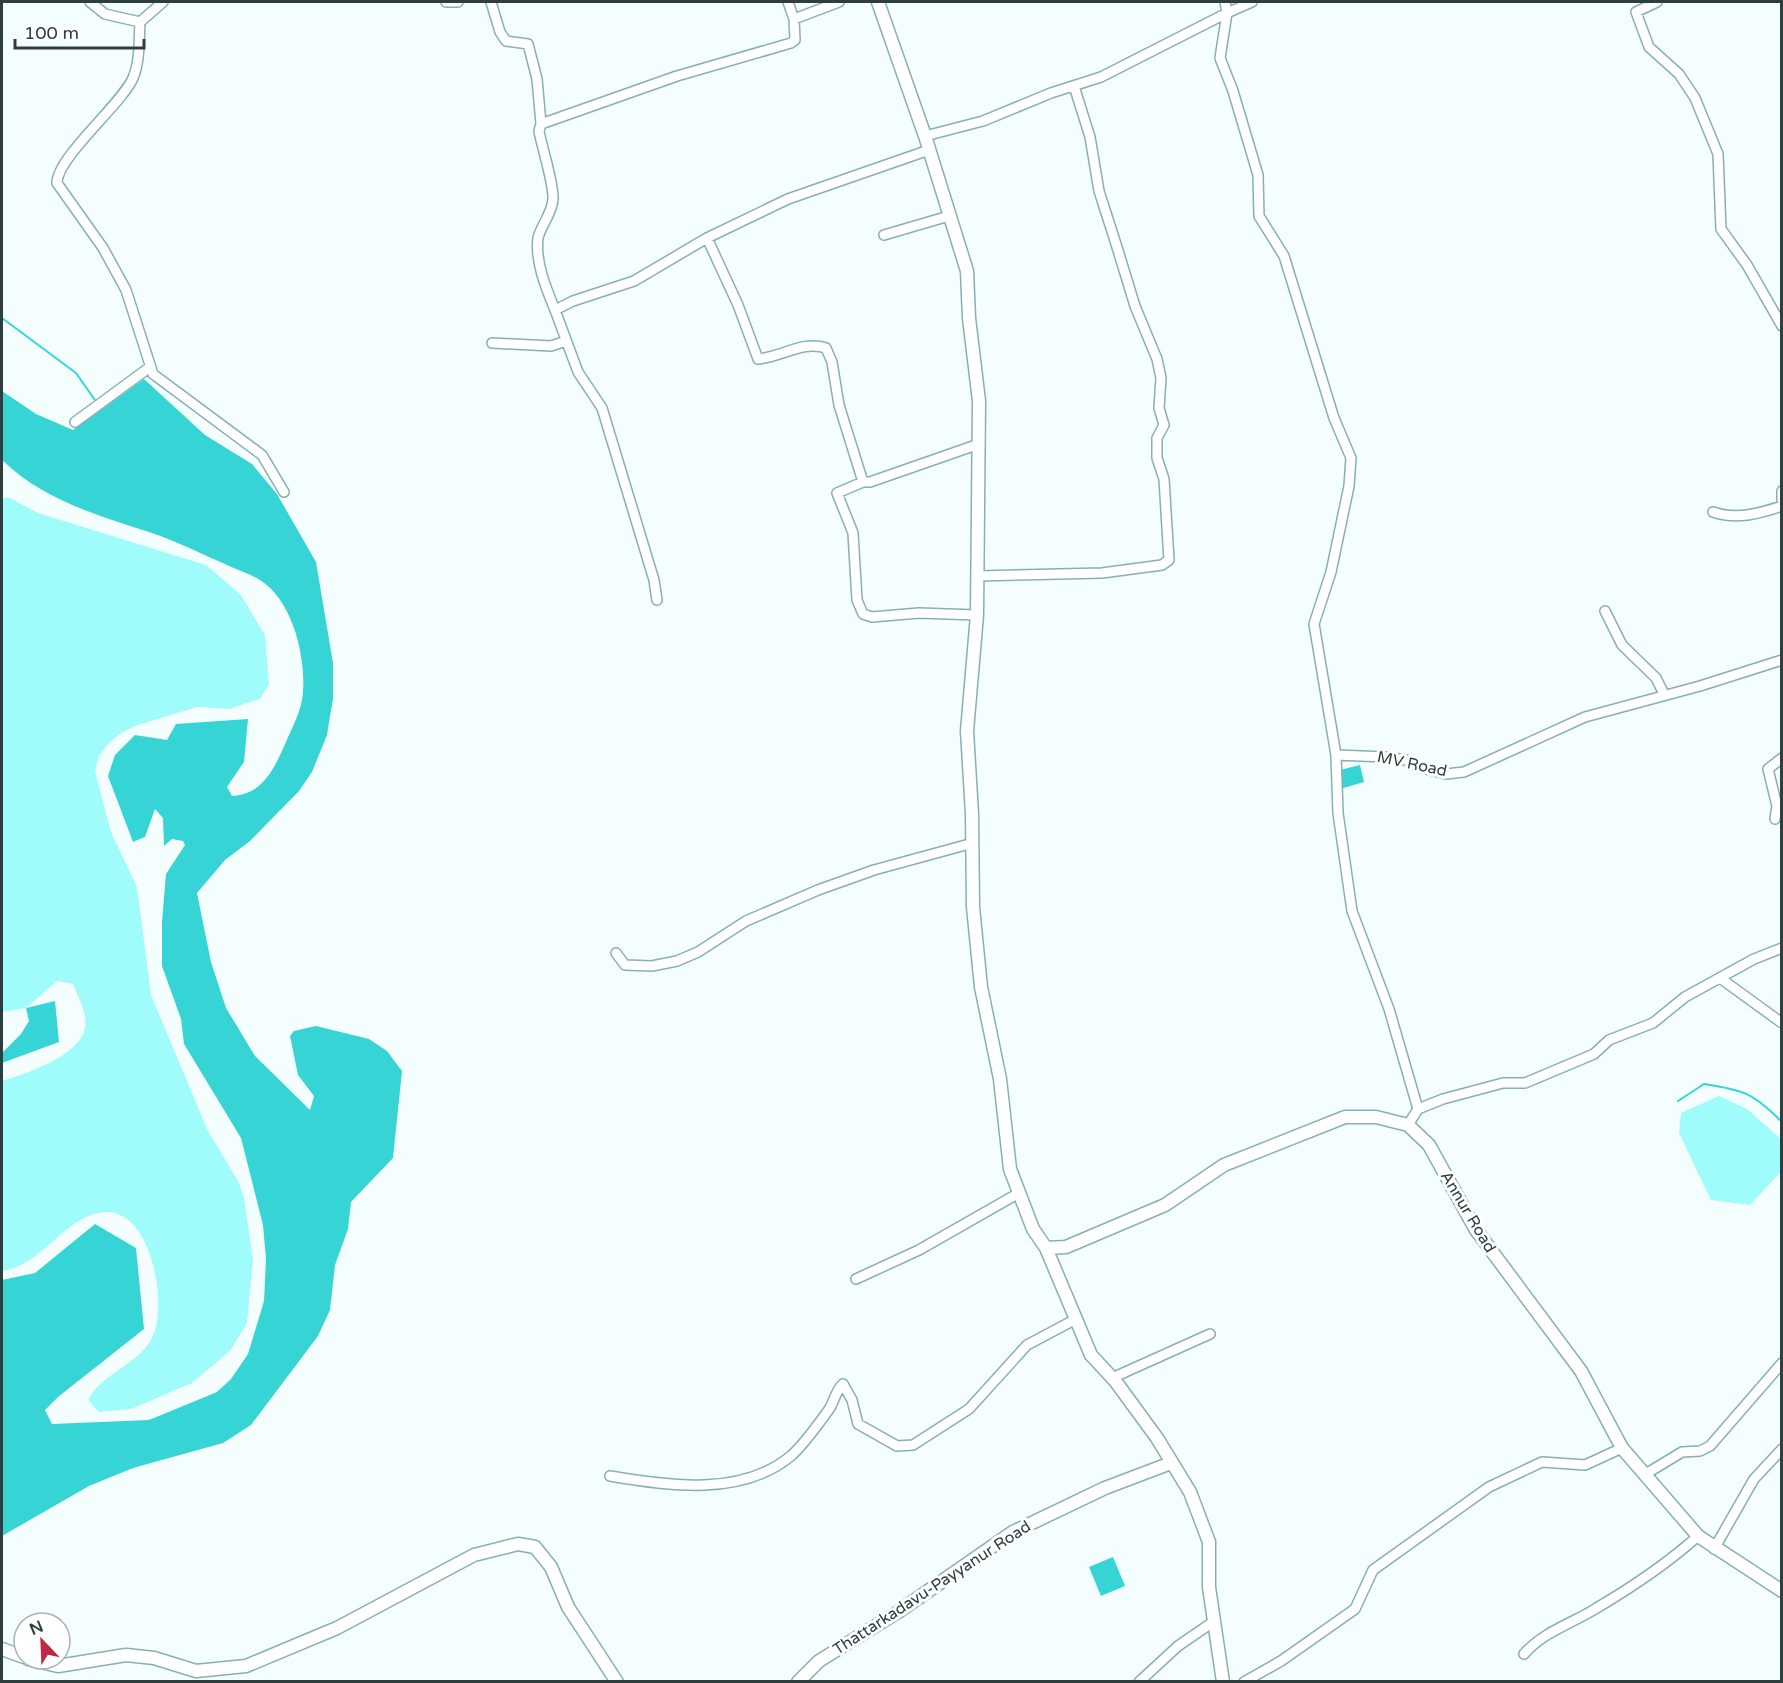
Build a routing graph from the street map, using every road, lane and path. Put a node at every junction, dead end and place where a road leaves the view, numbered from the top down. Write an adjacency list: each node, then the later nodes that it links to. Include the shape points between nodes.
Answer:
1 (90, 2): 14 (street, via 105,14)
2 (163, 2): 14 (street)
3 (446, 2): 4 (street)
4 (458, 2)
5 (491, 2): 16 (street, via 506,41 528,44 537,79)
6 (788, 2): 13 (street)
7 (839, 2): 13 (street)
8 (878, 2): 17 (main road)
9 (1225, 2): 12 (street)
10 (1252, 2): 12 (street)
11 (1657, 2): 23 (street, via 1636,12 1649,46 1679,74 1695,98 1718,154 1721,230 1747,265)
12 (1227, 13): 15 (street, via 1101,77); 41 (street, via 1220,58 1258,176 1259,216 1284,256 1334,418 1351,458 1331,572 1314,624)
13 (794, 19): 16 (street, via 796,32 791,43 676,76)
14 (140, 22): 26 (street, via 133,78 75,150 57,176 57,183 104,248 126,290)
15 (1074, 86): 17 (street, via 983,121); 35 (street, via 1109,223 1161,378 1159,408 1164,425 1157,438 1157,458 1164,479 1169,560 1162,565 1102,573)
16 (541, 124): 22 (street, via 539,131 553,198 538,237 539,255 543,282)
17 (925, 136): 18 (main road)
18 (929, 150): 19 (main road); 21 (street, via 788,199)
19 (950, 216): 20 (street); 28 (main road, via 967,271)
20 (884, 235)
21 (707, 238): 22 (street, via 634,281); 29 (street, via 758,359 813,344 826,348)
22 (555, 310): 24 (street)
23 (1782, 326)
24 (566, 341): 25 (street, via 551,346); 36 (street, via 578,372 602,408)
25 (492, 343)
26 (150, 367): 27 (street); 31 (street, via 153,374 262,454)
27 (75, 422)
28 (979, 444): 29 (street); 35 (main road)
29 (863, 482): 38 (street, via 837,493 853,533 858,600 863,614)
30 (1782, 491): 32 (street)
31 (284, 492)
32 (1782, 500)
33 (1782, 506): 34 (street, via 1728,518)
34 (1713, 512)
35 (978, 576): 38 (main road)
36 (657, 600)
37 (1605, 611): 40 (street, via 1622,645 1656,678)
38 (976, 615): 44 (main road, via 967,731)
39 (1782, 660): 40 (street, MV Road)
40 (1664, 694): 41 (street, MV Road, via 1585,717 1464,772 1446,774 1386,757)
41 (1336, 756): 49 (street, via 1338,813 1352,911 1389,1009)
42 (1782, 758): 43 (street, via 1768,769 1777,806)
43 (1775, 819)
44 (972, 843): 46 (street, via 818,890 746,921 677,961 652,966 625,965); 51 (main road, via 981,987 1000,1079 1010,1169)
45 (1782, 948): 47 (street)
46 (616, 953)
47 (1720, 978): 48 (street); 49 (street, via 1685,997 1653,1023 1609,1040 1594,1054 1525,1083 1503,1083)
48 (1782, 1023)
49 (1418, 1109): 50 (street)
50 (1408, 1125): 52 (main road, via 1376,1117 1345,1118 1224,1165 1165,1205 1134,1219 1066,1247); 58 (main road, Annur Road, via 1429,1145 1476,1230 1581,1371)
51 (1019, 1193): 52 (main road, via 1033,1229); 53 (street, via 919,1250)
52 (1046, 1248): 54 (main road)
53 (856, 1279)
54 (1076, 1319): 57 (main road, via 1091,1355); 62 (street, via 1028,1345 969,1409 913,1445 897,1446 858,1424 843,1384 792,1455 744,1481 654,1484)
55 (1210, 1334): 57 (street)
56 (1782, 1363): 61 (street, via 1710,1446 1682,1452)
57 (1112, 1378): 60 (main road)
58 (1622, 1448): 61 (main road, Annur Road); 73 (street, via 1585,1465 1542,1462 1490,1487 1373,1570 1355,1609)
59 (1782, 1449): 64 (street, via 1754,1479)
60 (1171, 1463): 66 (main road, via 1190,1492 1209,1542); 70 (main road, Thattarkadavu-Payyanur Road, via 1105,1488 1013,1532 819,1661)
61 (1644, 1475): 63 (main road, Annur Road)
62 (610, 1476)
63 (1698, 1536): 64 (main road, Annur Road); 67 (street, via 1661,1566 1594,1610 1535,1642)
64 (1714, 1549): 65 (main road, Annur Road)
65 (1782, 1591)
66 (1213, 1622): 71 (street, via 1178,1646); 72 (main road)
67 (1524, 1654)
68 (72, 1664): 69 (main road, via 126,1654 196,1671 246,1666 337,1628 474,1555 518,1544 536,1547 551,1567 568,1607)
69 (618, 1682)
70 (798, 1682)
71 (1139, 1682)
72 (1223, 1682)
73 (1245, 1682)

